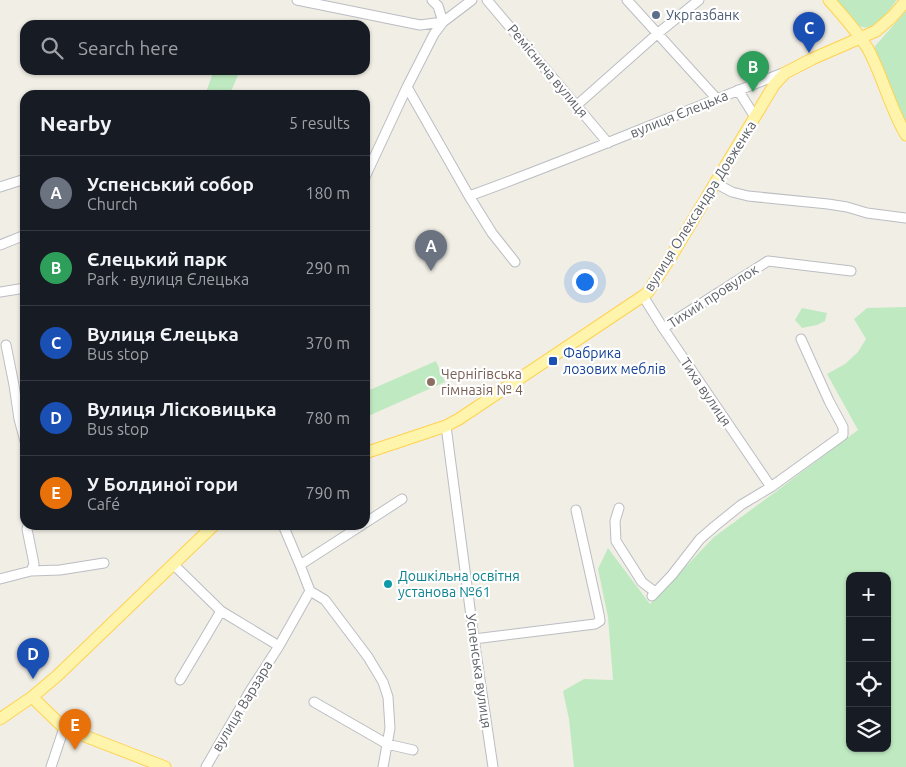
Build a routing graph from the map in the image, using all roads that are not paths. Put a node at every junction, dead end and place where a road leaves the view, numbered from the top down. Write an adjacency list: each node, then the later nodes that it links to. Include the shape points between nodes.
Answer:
1 (297, 0): 9 (street, via 420,25)
2 (432, 0): 9 (street, via 438,6)
3 (472, 0): 9 (street)
4 (487, 0): 16 (street, Реміснича вулиця)
5 (627, 0): 10 (street)
6 (699, 0): 10 (street)
7 (829, 0): 11 (main road)
8 (906, 1): 11 (main road, вулиця Єлецька, via 883,26)
9 (443, 22): 13 (street)
10 (657, 34): 15 (street); 16 (street)
11 (861, 38): 12 (main road, вулиця Єлецька); 18 (main road)
12 (785, 73): 14 (street, вулиця Єлецька); 17 (main road, вулиця Олександра Довженка)
13 (407, 87): 20 (street); 24 (street)
14 (738, 90): 15 (street, вулиця Єлецька); 17 (street)
15 (717, 99): 19 (street, вулиця Єлецька)
16 (577, 105): 19 (street, Реміснича вулиця)
17 (755, 117): 22 (main road, вулиця Олександра Довженка)
18 (906, 135)
19 (608, 143): 24 (street, вулиця Єлецька)
20 (370, 166)
21 (20, 181): 23 (street)
22 (715, 182): 25 (street, via 732,192 748,196 828,204); 32 (main road, вулиця Олександра Довженка, via 672,255)
23 (0, 187)
24 (469, 196): 28 (street, via 492,233)
25 (906, 218)
26 (20, 237): 27 (street)
27 (0, 245)
28 (516, 262)
29 (851, 271): 33 (street, Тихий провулок, via 768,261)
30 (20, 289): 31 (street)
31 (0, 292)
32 (643, 296): 33 (street, Тиха вулиця); 37 (main road, вулиця Олександра Довженка)
33 (663, 328): 39 (street, Тиха вулиця)
34 (801, 339): 39 (street, via 843,427 842,435)
35 (6, 344): 36 (street)
36 (20, 423)
37 (446, 426): 38 (main road, вулиця Олександра Довженка); 55 (street, Успенська вулиця)
38 (370, 452)
39 (771, 487): 41 (street, via 741,505 700,539 653,594 616,541)
40 (402, 498): 43 (street)
41 (618, 508)
42 (576, 510): 55 (street, via 600,621)
43 (370, 520)
44 (27, 530): 51 (street, via 34,564)
45 (209, 530): 49 (main road)
46 (285, 530): 50 (street)
47 (354, 530): 50 (street)
48 (104, 563): 51 (street)
49 (173, 564): 54 (street, вулиця Варзара); 58 (main road)
50 (300, 565): 53 (street)
51 (30, 572): 52 (street)
52 (0, 579)
53 (310, 590): 56 (street, вулиця Варзара); 62 (street, via 330,606 368,656 382,682 388,697 390,728)
54 (221, 611): 56 (street, вулиця Варзара); 57 (street)
55 (474, 639): 68 (street, Успенська вулиця)
56 (279, 646): 66 (street, вулиця Варзара)
57 (180, 680)
58 (32, 698): 60 (main road); 61 (main road)
59 (314, 702): 62 (street)
60 (0, 718)
61 (64, 728): 64 (street); 65 (main road)
62 (387, 744): 63 (street); 67 (street)
63 (413, 750)
64 (51, 767)
65 (165, 767)
66 (206, 767)
67 (383, 767)
68 (493, 767)

